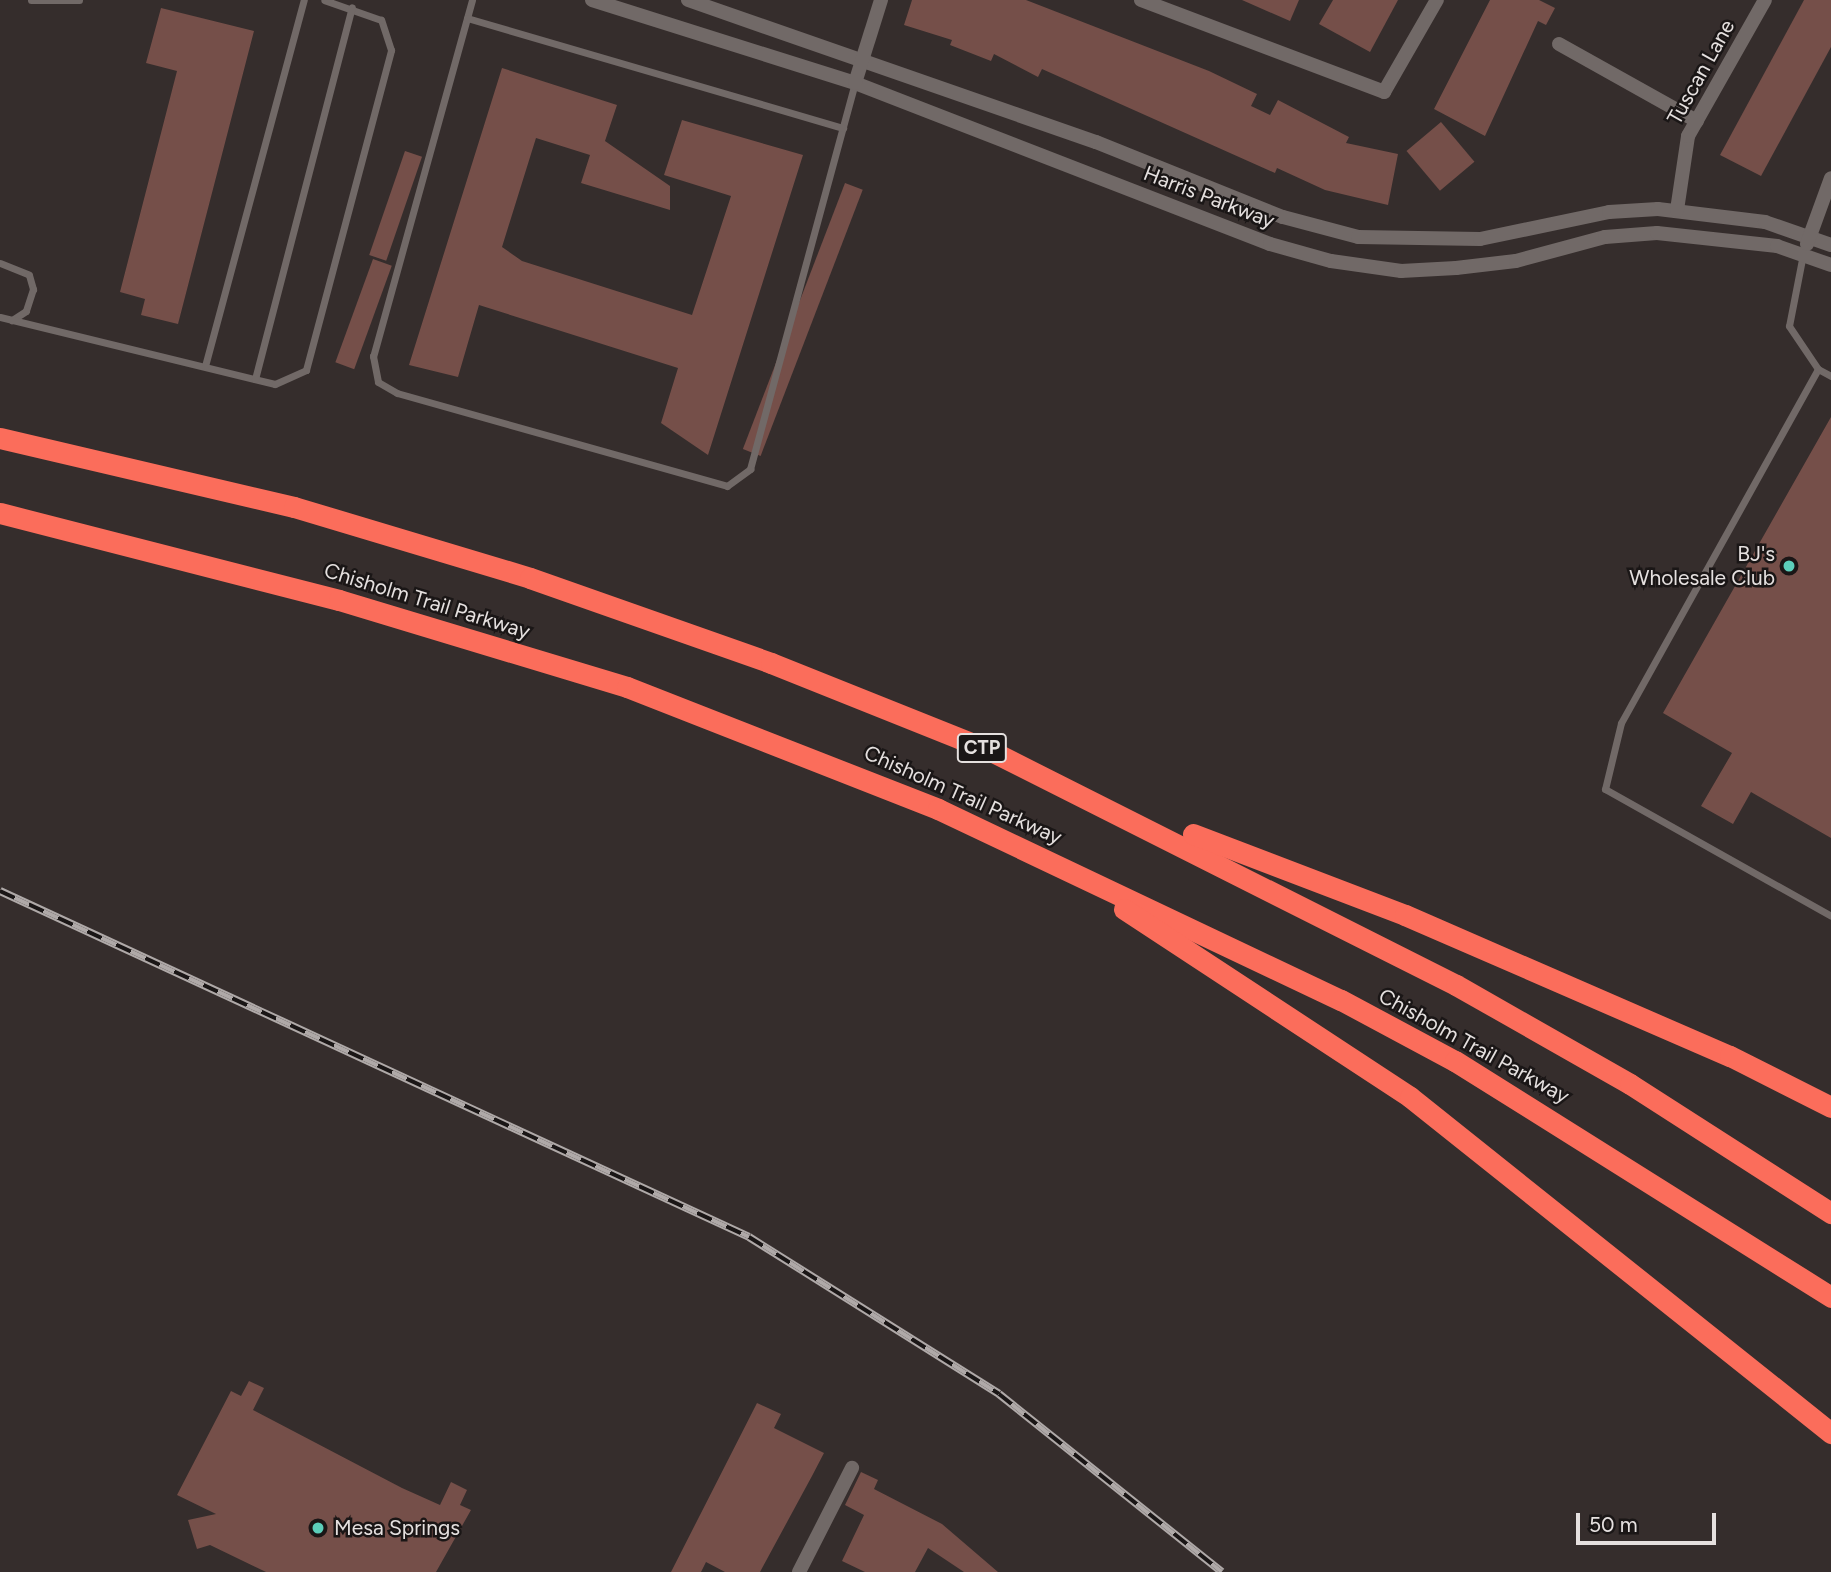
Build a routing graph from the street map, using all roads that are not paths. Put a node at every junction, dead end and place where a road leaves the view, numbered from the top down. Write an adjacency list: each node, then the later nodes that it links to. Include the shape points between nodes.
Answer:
1 (31, 0): 2 (lane)
2 (79, 0)
3 (304, 0): 28 (lane)
4 (324, 0): 12 (lane)
5 (472, 0): 13 (lane)
6 (592, 0): 16 (street, Harris Parkway)
7 (688, 0): 15 (street, Harris Parkway)
8 (881, 0): 15 (street)
9 (1141, 0): 10 (street, via 1384,92)
10 (1437, 0)
11 (1765, 0): 17 (street, Tuscan Lane)
12 (352, 7): 31 (lane); 31 (lane, via 381,20 391,50 316,342 306,370 292,381)
13 (467, 18): 18 (lane); 18 (lane, via 372,369 378,382 397,393 461,412 727,486 740,482 750,469)
14 (1559, 44): 17 (street)
15 (862, 60): 16 (street); 20 (street, Harris Parkway, via 1096,142 1283,217 1358,237 1480,239 1609,212)
16 (855, 83): 18 (lane); 23 (street, Harris Parkway, via 1270,244 1331,261 1401,271 1456,268 1516,261 1605,237 1657,233)
17 (1697, 121): 20 (street, Tuscan Lane, via 1683,151)
18 (843, 128)
19 (1831, 178): 21 (street)
20 (1677, 210): 21 (street, Harris Parkway, via 1712,211)
21 (1809, 236): 22 (street, Harris Parkway); 23 (street)
22 (1831, 245)
23 (1804, 252): 25 (street, Harris Parkway); 29 (lane, via 1789,326)
24 (0, 263): 27 (lane, via 29,275 33,289 26,311)
25 (1831, 265)
26 (0, 317): 27 (lane)
27 (12, 320): 28 (lane)
28 (205, 366): 31 (lane)
29 (1818, 369): 30 (lane); 36 (lane, via 1621,723 1605,789)
30 (1831, 376)
31 (255, 379)
32 (0, 438): 34 (highway, Chisholm Trail Parkway / CTP, via 294,507 530,578 886,707)
33 (0, 513): 35 (highway, Chisholm Trail Parkway, via 339,600 627,687 857,775)
34 (1081, 792): 37 (highway, via 1405,915 1730,1056); 38 (highway, Chisholm Trail Parkway / CTP, via 1547,1035)
35 (1043, 856): 39 (highway, Chisholm Trail Parkway, via 1455,1061); 40 (highway, via 1410,1097)
36 (1831, 916)
37 (1831, 1107)
38 (1831, 1213)
39 (1831, 1297)
40 (1831, 1433)
41 (852, 1468): 42 (street)
42 (799, 1572)

